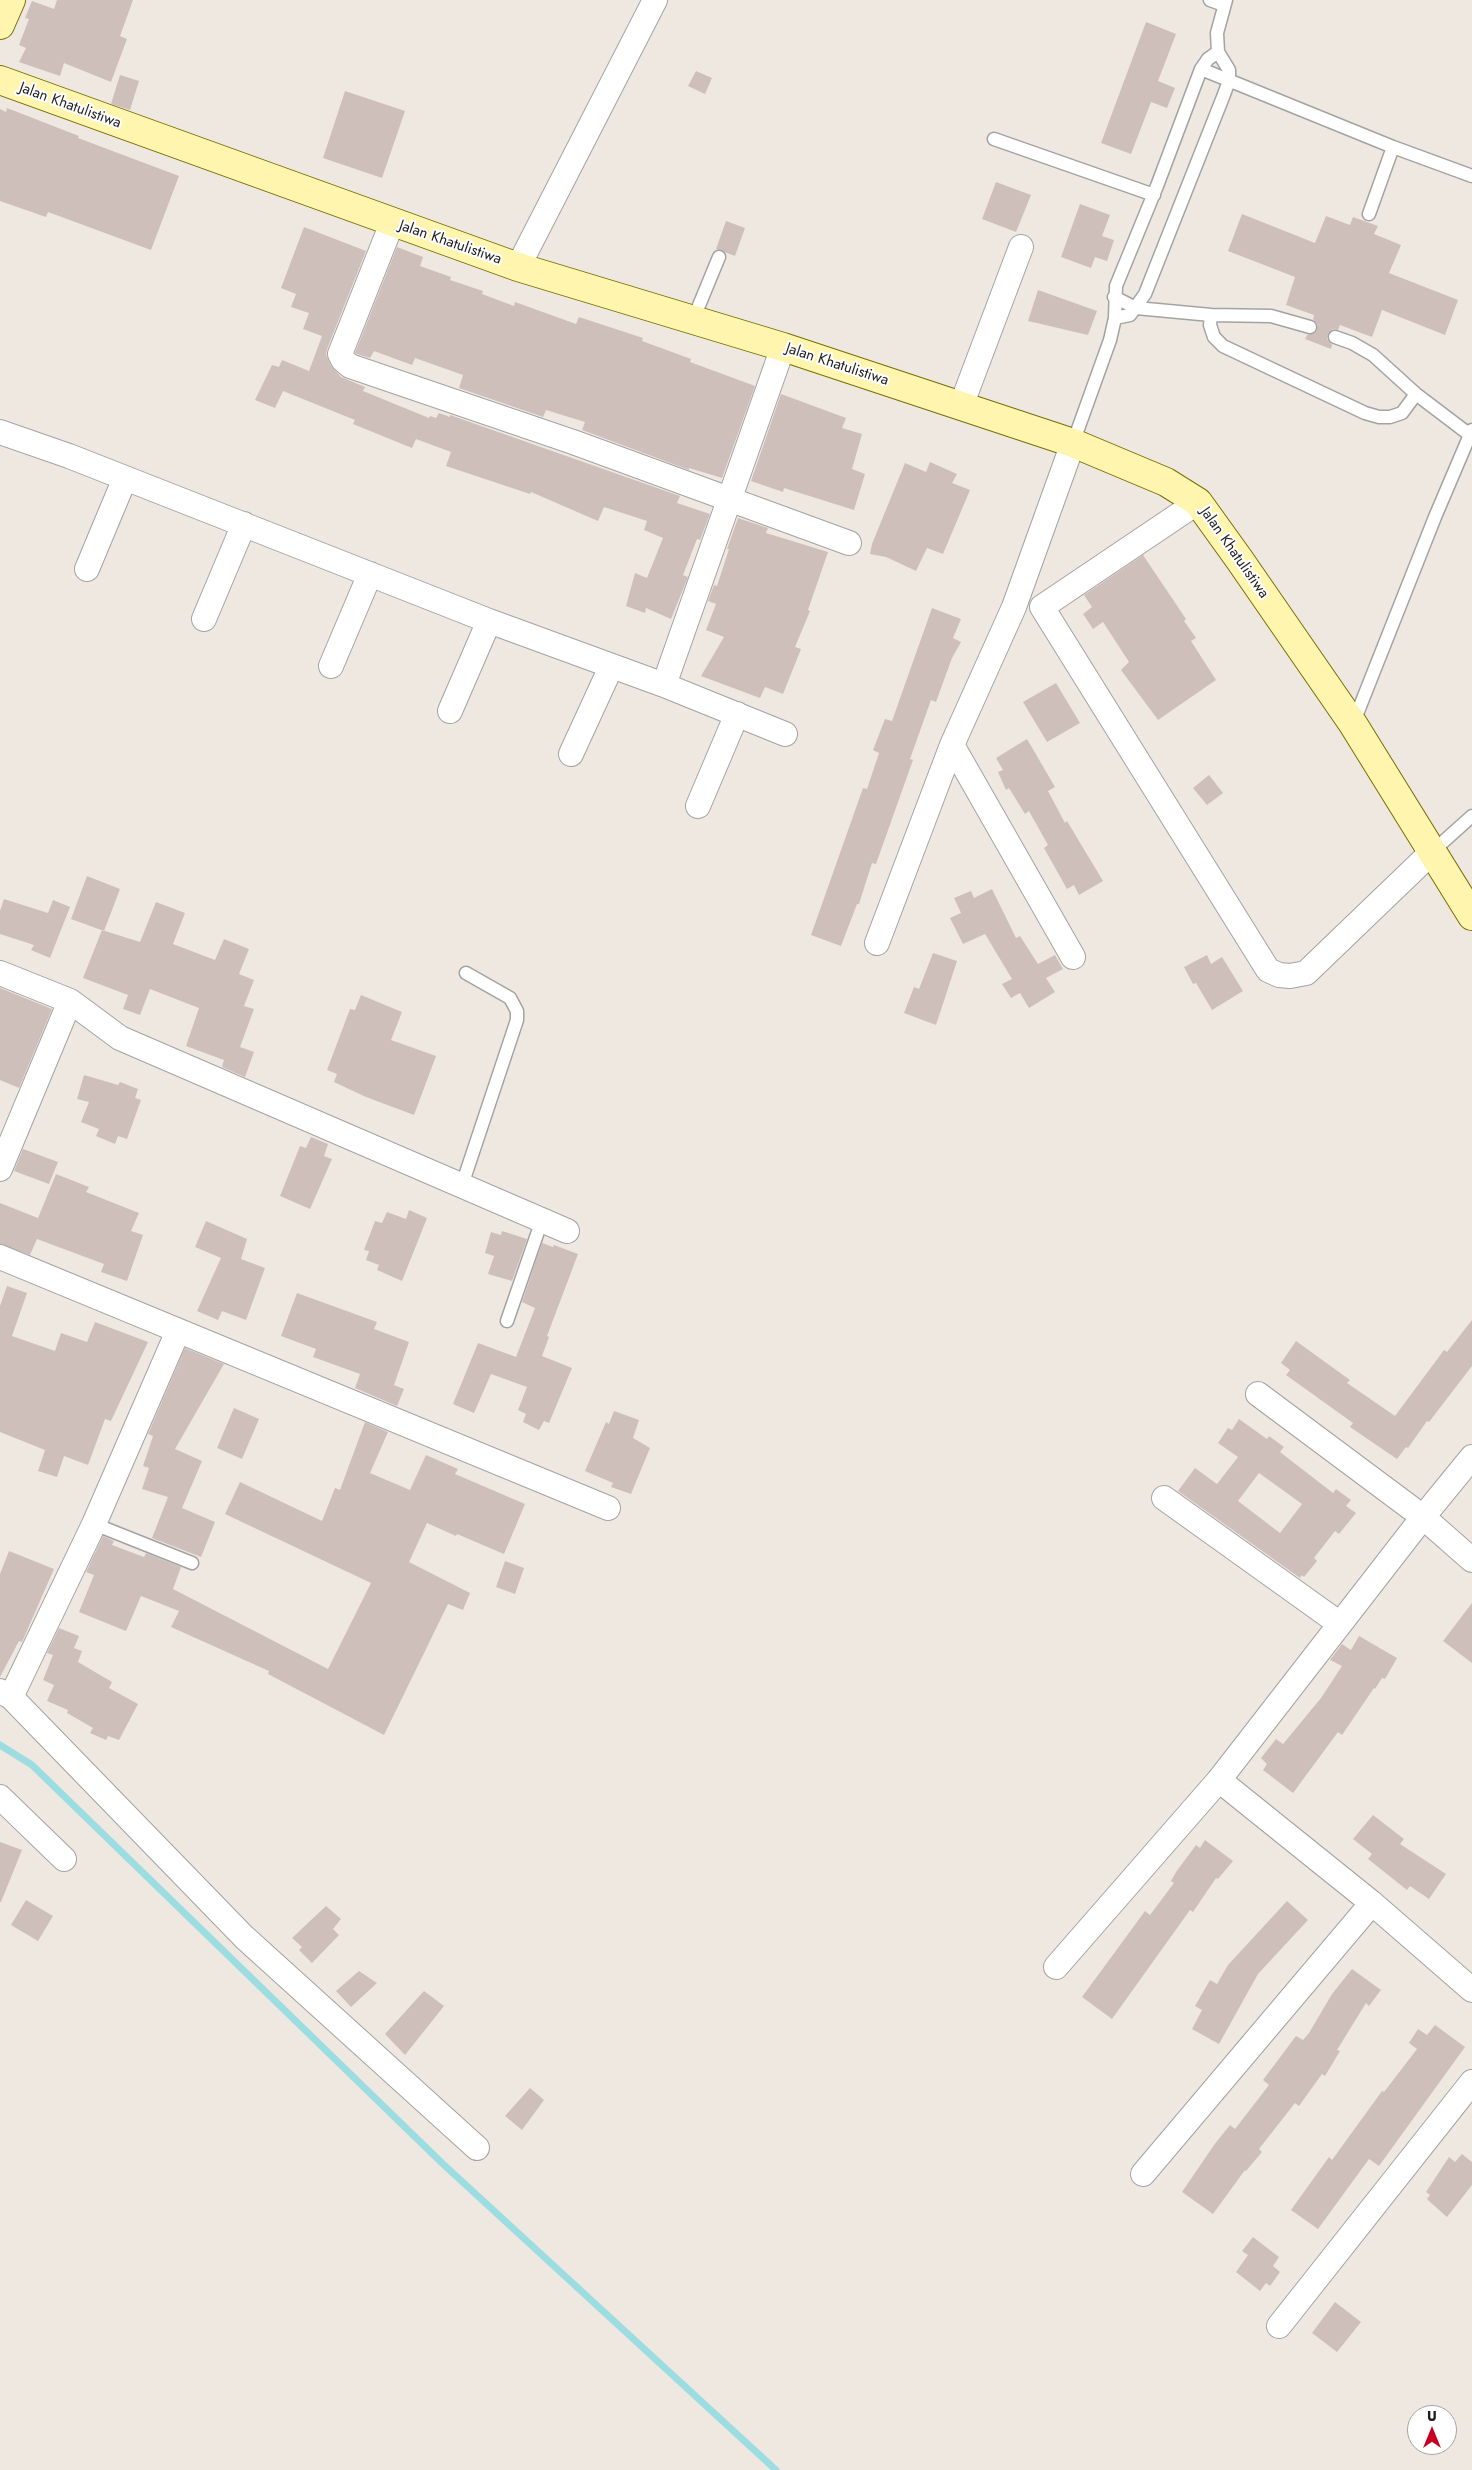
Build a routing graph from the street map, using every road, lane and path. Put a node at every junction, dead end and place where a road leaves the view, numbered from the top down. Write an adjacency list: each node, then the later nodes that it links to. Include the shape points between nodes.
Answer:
1 (11, 0): 5 (street)
2 (655, 0): 18 (street)
3 (1210, 0): 4 (lane)
4 (1225, 3): 6 (lane, via 1216,33)
5 (0, 26)
6 (1218, 52): 7 (lane); 9 (lane, via 1229,70)
7 (1201, 68): 9 (lane); 13 (lane)
8 (0, 80): 15 (street, Jalan Khatulistiwa)
9 (1229, 81): 11 (lane); 20 (lane, via 1145,294)
10 (994, 139): 13 (lane)
11 (1393, 147): 12 (lane); 14 (lane)
12 (1472, 176)
13 (1154, 195): 19 (lane)
14 (1369, 214)
15 (392, 223): 18 (street, Jalan Khatulistiwa); 33 (street, via 342,347 340,354 350,366 573,442)
16 (1021, 247): 28 (street)
17 (719, 257): 23 (lane)
18 (518, 267): 23 (street, Jalan Khatulistiwa)
19 (1114, 297): 20 (lane); 22 (lane)
20 (1136, 308): 21 (lane); 22 (lane, via 1130,315)
21 (1211, 315): 24 (lane, via 1271,316); 27 (lane, via 1214,337 1223,346 1365,413 1379,417 1402,413)
22 (1115, 318): 31 (lane)
23 (693, 320): 26 (street, Jalan Khatulistiwa)
24 (1310, 327)
25 (1335, 337): 27 (lane, via 1352,342 1374,355)
26 (783, 347): 28 (street, Jalan Khatulistiwa); 33 (street)
27 (1416, 394): 30 (lane)
28 (961, 406): 31 (street, Jalan Khatulistiwa)
29 (0, 432): 32 (street)
30 (1471, 432): 48 (lane)
31 (1073, 443): 34 (street, Jalan Khatulistiwa, via 1166,482); 39 (street)
32 (125, 478): 35 (street); 37 (street)
33 (730, 501): 36 (street); 45 (street)
34 (1198, 502): 40 (street); 48 (street, Jalan Khatulistiwa)
35 (244, 524): 38 (street); 41 (street)
36 (850, 543)
37 (87, 569)
38 (370, 574): 42 (street); 43 (street)
39 (1014, 607): 40 (street); 50 (street)
40 (1042, 607): 54 (street, via 1268,970 1290,976 1306,973)
41 (204, 619)
42 (490, 621): 44 (street); 46 (street)
43 (332, 666)
44 (611, 667): 45 (street); 51 (street)
45 (664, 685): 47 (street)
46 (450, 711)
47 (737, 714): 49 (street); 52 (street)
48 (1353, 724): 54 (street, Jalan Khatulistiwa)
49 (785, 734)
50 (952, 745): 56 (street); 57 (street)
51 (572, 754)
52 (698, 806)
53 (1472, 816): 54 (lane)
54 (1432, 851): 55 (street, Jalan Khatulistiwa)
55 (1472, 916)
56 (877, 943)
57 (1073, 956)
58 (0, 973): 60 (street)
59 (466, 973): 62 (lane, via 510,998 517,1011 517,1020)
60 (70, 1001): 61 (street); 62 (street, via 120,1038)
61 (0, 1169)
62 (462, 1186): 63 (street)
63 (542, 1220): 64 (street); 66 (lane)
64 (567, 1231)
65 (0, 1257): 67 (street)
66 (507, 1321)
67 (178, 1331): 71 (street); 73 (street)
68 (1258, 1394): 72 (street)
69 (1472, 1457): 72 (street)
70 (1164, 1498): 76 (street)
71 (608, 1508)
72 (1422, 1517): 74 (street); 76 (street)
73 (94, 1524): 75 (lane); 77 (street)
74 (1472, 1560)
75 (192, 1563)
76 (1340, 1624): 78 (street)
77 (6, 1694): 85 (street, via 244,1937)
78 (1219, 1780): 81 (street); 82 (street)
79 (0, 1797): 80 (street)
80 (64, 1858)
81 (1372, 1902): 83 (street); 86 (street)
82 (1056, 1967)
83 (1472, 1990)
84 (1472, 2082): 87 (street)
85 (477, 2148)
86 (1143, 2174)
87 (1279, 2326)

